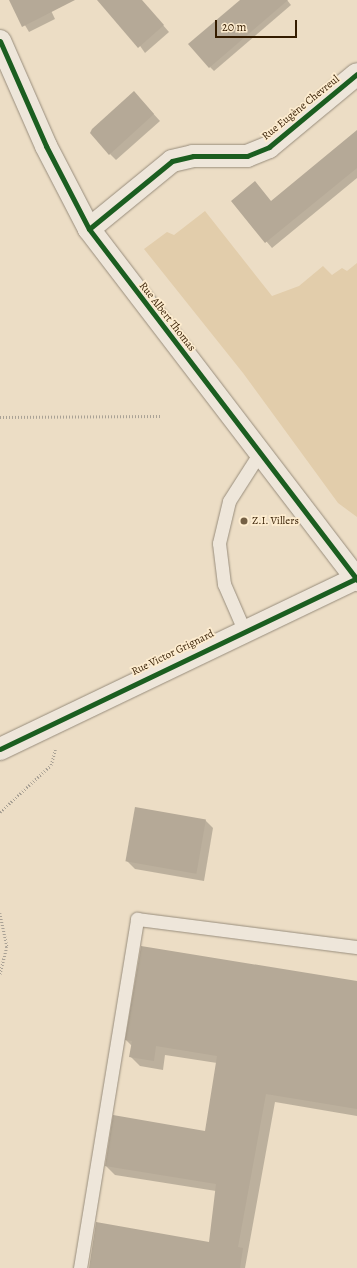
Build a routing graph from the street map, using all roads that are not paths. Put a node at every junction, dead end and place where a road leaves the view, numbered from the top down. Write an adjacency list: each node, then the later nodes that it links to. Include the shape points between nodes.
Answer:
1 (0, 41): 3 (street, Rue Albert Thomas, via 49,153)
2 (357, 74): 3 (street, Rue Eugène Chevreul, via 269,147 247,156 193,156 172,161)
3 (89, 229): 4 (street, Rue Albert Thomas)
4 (259, 454): 5 (street, Rue Albert Thomas); 6 (lane, via 229,500 219,543 224,584)
5 (357, 579): 6 (street, Rue Victor Grignard)
6 (244, 630): 7 (street, Rue Victor Grignard)
7 (0, 748)
8 (357, 947): 9 (lane, via 137,919)
9 (80, 1268)

